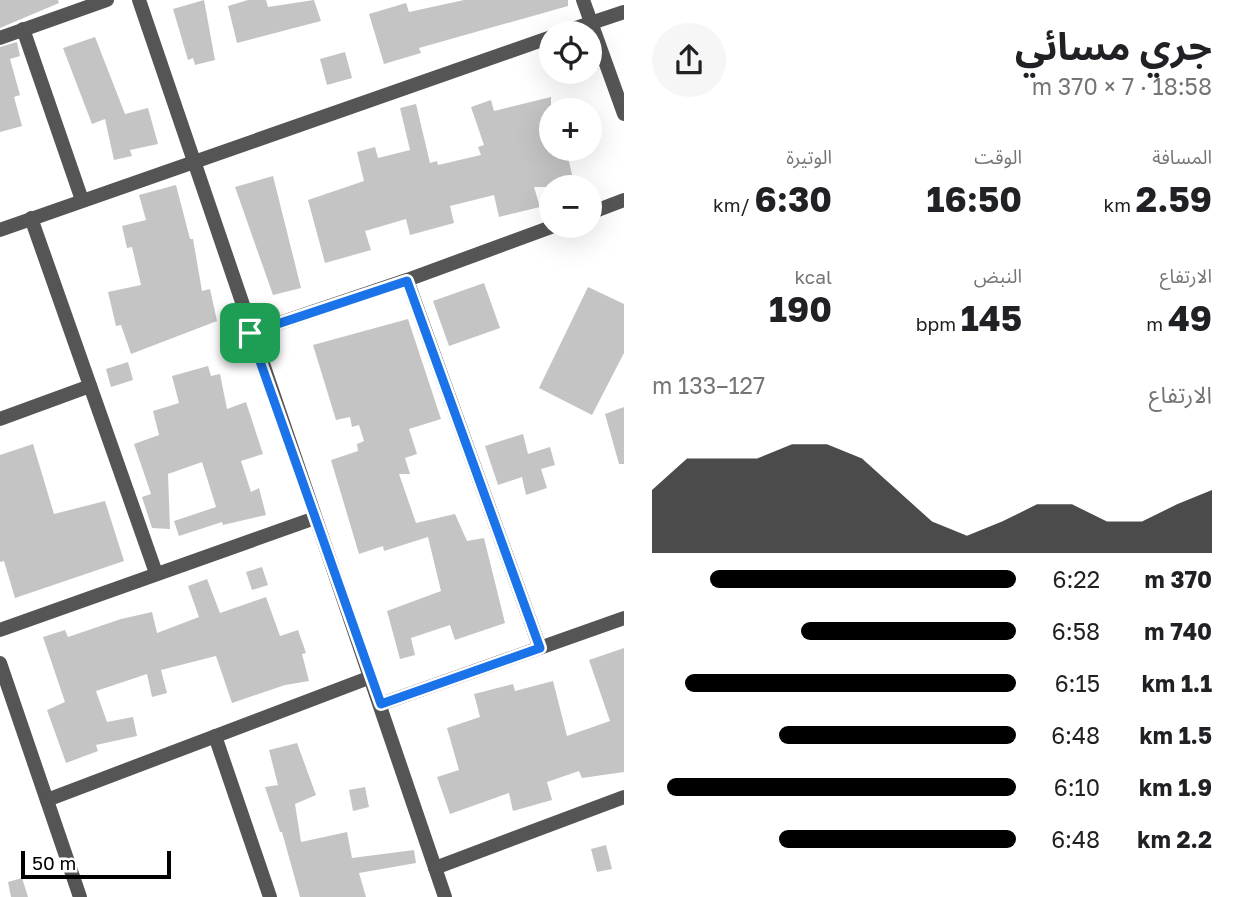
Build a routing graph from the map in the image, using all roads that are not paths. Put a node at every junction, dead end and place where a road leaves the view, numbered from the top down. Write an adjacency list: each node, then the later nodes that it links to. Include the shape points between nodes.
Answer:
1 (107, 0): 7 (street)
2 (139, 0): 12 (street)
3 (583, 0): 5 (street)
4 (624, 12): 6 (street)
5 (590, 21)
6 (597, 21)
7 (23, 29): 8 (street); 13 (street)
8 (0, 38)
9 (539, 41): 12 (street)
10 (602, 53): 11 (street)
11 (624, 114)
12 (194, 160): 13 (street); 20 (street)
13 (82, 200): 16 (street)
14 (624, 200): 15 (street)
15 (602, 208)
16 (31, 218): 17 (street); 21 (street)
17 (0, 230)
18 (539, 232): 19 (street)
19 (407, 281): 20 (street); 27 (street)
20 (250, 333): 23 (street)
21 (90, 386): 22 (street); 24 (street)
22 (0, 419)
23 (315, 518): 24 (street); 29 (street)
24 (156, 573): 26 (street)
25 (624, 618): 27 (street)
26 (0, 630)
27 (540, 648): 30 (street)
28 (0, 663): 33 (street)
29 (371, 677): 30 (street); 31 (street)
30 (381, 704): 34 (street)
31 (215, 736): 33 (street); 36 (street)
32 (624, 797): 34 (street)
33 (47, 800): 35 (street)
34 (435, 868): 37 (street)
35 (80, 897)
36 (270, 897)
37 (445, 897)

